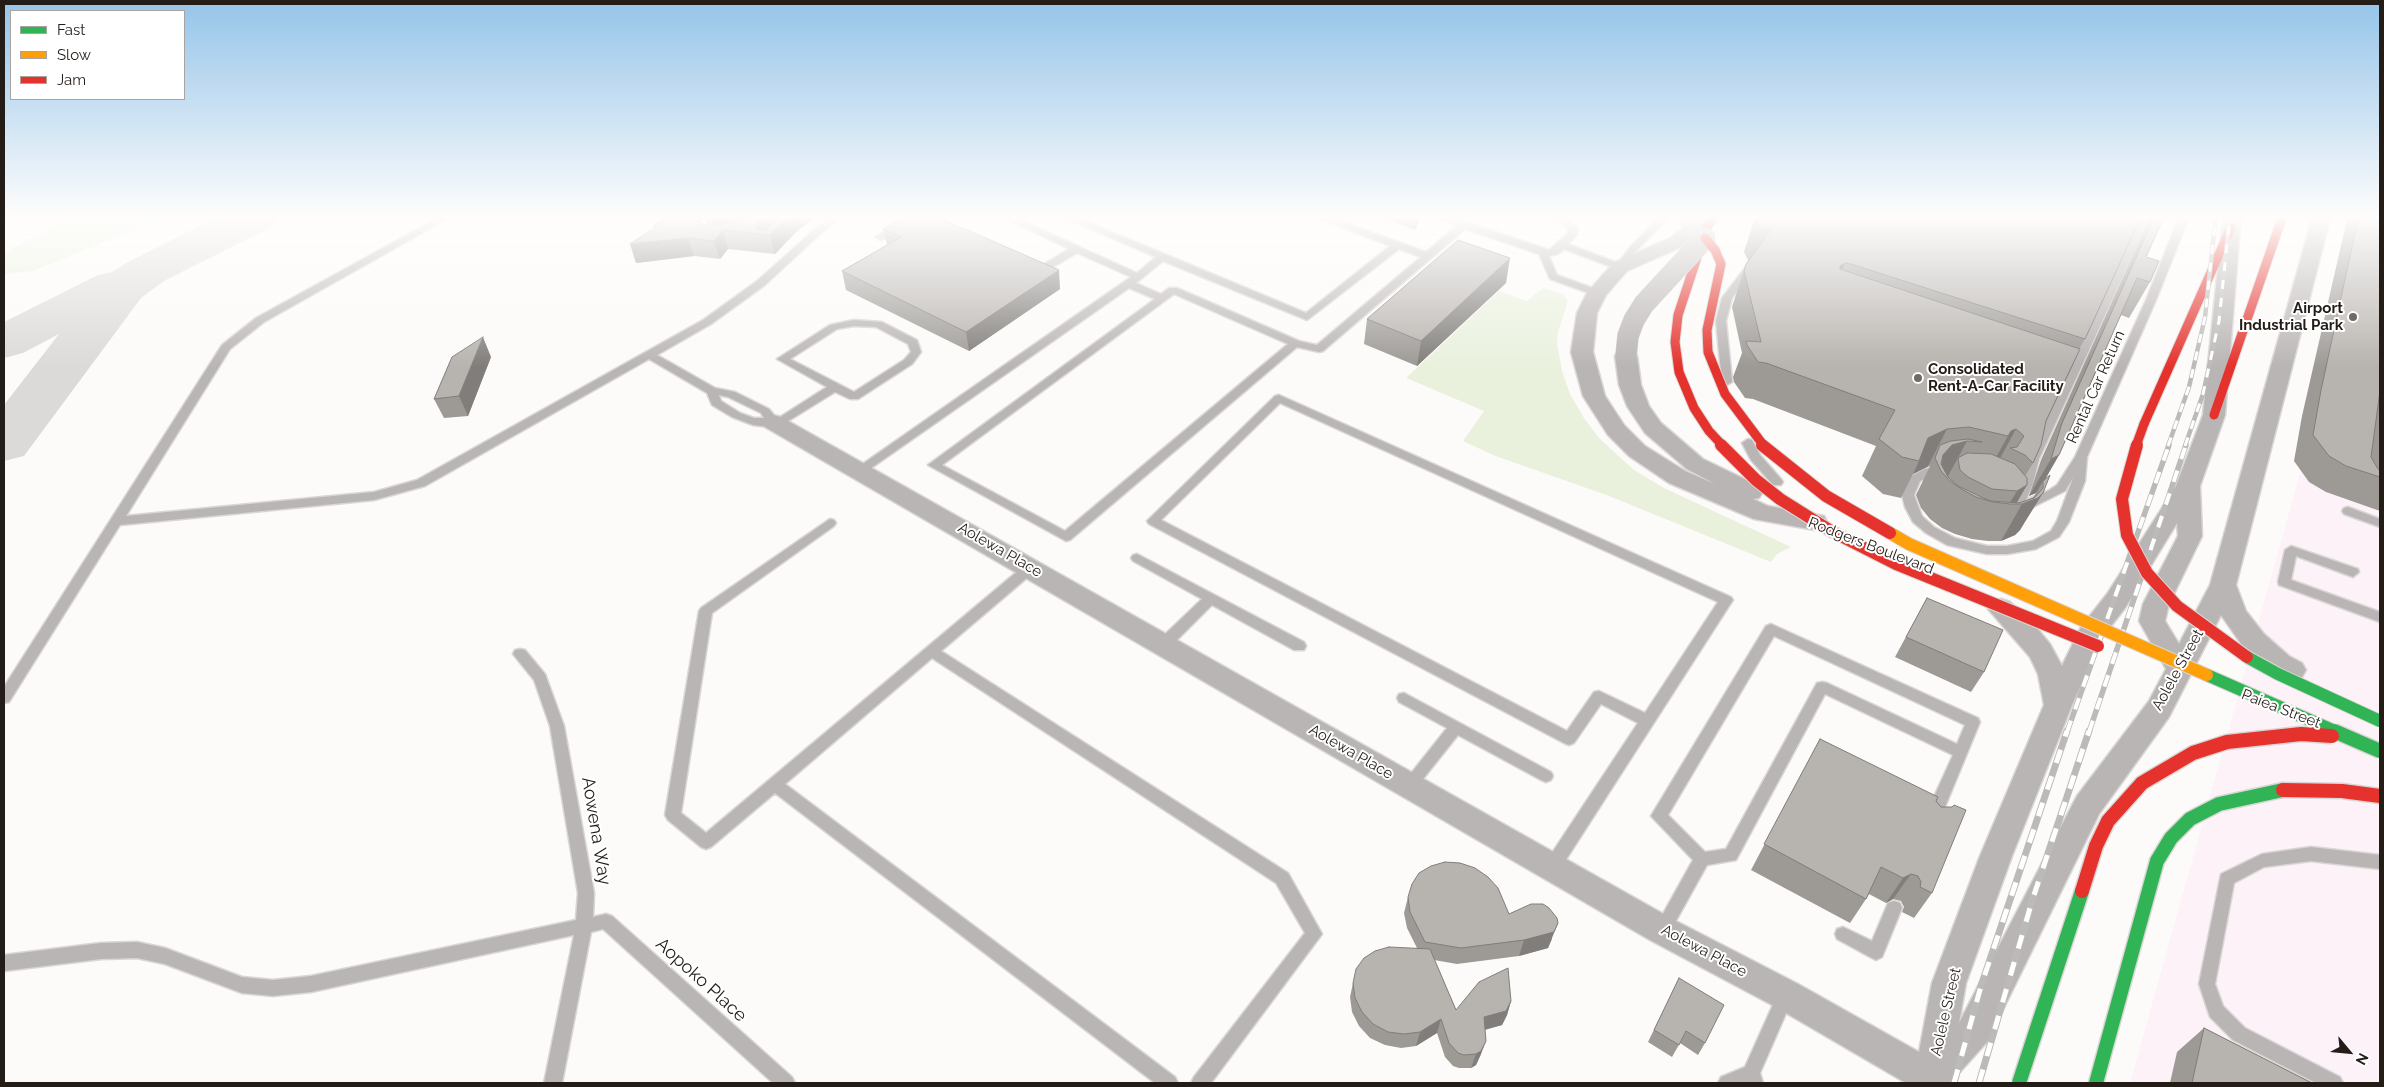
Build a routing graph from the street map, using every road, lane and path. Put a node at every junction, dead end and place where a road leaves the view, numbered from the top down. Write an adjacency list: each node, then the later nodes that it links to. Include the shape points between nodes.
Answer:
1 (358, 266): 39 (lane, via 260,320 233,339)
2 (781, 266): 27 (lane, via 707,322)
3 (1113, 266): 22 (lane)
4 (1152, 266): 22 (lane)
5 (1183, 266): 6 (lane, via 1307,317)
6 (1371, 266)
7 (1416, 266): 26 (lane, via 1318,349)
8 (1548, 266): 24 (lane, via 1553,277 1559,281)
9 (1617, 266): 21 (lane)
10 (1623, 266): 21 (street, Rodgers Boulevard)
11 (1679, 266): 40 (street, bridge, via 1644,304 1628,336 1626,356 1630,385 1638,406 1653,428 1695,464 1727,482)
12 (1695, 266): 55 (highway, bridge, via 1677,324 1675,342 1679,372 1694,408 1709,431 1756,480 1804,515 1896,564)
13 (1721, 266): 67 (highway, bridge, via 1707,330 1708,352 1724,394 1760,443 1826,496 1909,544)
14 (1751, 266): 40 (lane, via 1726,298 1721,321 1730,406 1755,457)
15 (2121, 266): 38 (lane, via 2064,381)
16 (2165, 266): 32 (lane, Rental Car Return)
17 (2213, 266): 64 (highway, bridge, via 2144,424 2131,462 2122,499 2126,535 2147,573 2177,606 2243,655)
18 (2228, 266): 30 (street, Aolele Street)
19 (2267, 266): 30 (highway)
20 (2308, 266): 48 (street, Aolele Street)
21 (1620, 267): 24 (street, Rodgers Boulevard)
22 (1138, 277): 23 (lane)
23 (1129, 284): 25 (lane); 33 (lane)
24 (1597, 293): 40 (street, Rodgers Boulevard, via 1587,313 1582,352 1594,396 1616,430 1654,464 1698,488 1763,513)
25 (1162, 298): 26 (lane, via 1173,290); 26 (lane, via 934,465 1066,537)
26 (1296, 343)
27 (650, 355): 29 (lane); 39 (lane, via 442,472 399,490 374,496)
28 (834, 387): 28 (lane, via 854,397 908,362 916,352 913,342 878,324 854,323 834,327 782,359); 31 (lane)
29 (712, 391): 31 (lane, via 743,400 764,411); 31 (lane, via 716,403 736,415)
30 (2214, 415): 35 (street, Aolele Street)
31 (775, 423): 33 (street, Aolewa Place)
32 (2081, 457): 34 (lane, Rental Car Return, via 2079,481 2055,534 2036,545 2007,550 1987,550 1951,542 1917,518 1908,495 1915,480 1929,472); 38 (lane, via 2061,488 2034,500)
33 (860, 470): 45 (street, Aolewa Place)
34 (1957, 472)
35 (2188, 486): 51 (street, Aolele Street, via 2116,601); 57 (street, via 2190,536 2156,604 2152,621)
36 (2004, 502): 38 (lane)
37 (2348, 511): 42 (lane)
38 (2013, 515): 43 (lane, via 2013,524)
39 (114, 521): 59 (lane)
40 (1817, 522): 47 (street, Rodgers Boulevard)
41 (830, 523): 71 (lane, via 706,611 673,815 706,842)
42 (2380, 523)
43 (2007, 530)
44 (1137, 558): 49 (lane)
45 (1030, 568): 52 (street, Aolewa Place); 54 (lane)
46 (2352, 572): 50 (lane, via 2291,550 2284,582)
47 (1966, 583): 51 (street, Rodgers Boulevard); 61 (street, via 2005,612 2040,651 2052,674)
48 (2223, 585): 57 (street, Aolele Street); 62 (street, via 2234,615 2254,641 2279,663 2359,700)
49 (1211, 598): 52 (lane); 53 (lane)
50 (2380, 618)
51 (2090, 634): 57 (street, Rodgers Boulevard); 61 (street, Aolele Street)
52 (1164, 644): 72 (street, Aolewa Place)
53 (1299, 646)
54 (931, 651): 71 (lane); 89 (lane, via 1282,878 1314,934)
55 (2112, 652)
56 (520, 654): 79 (lane, Aowena Way, via 540,678 557,726 584,872)
57 (2178, 674): 67 (street, Paiea Street); 85 (street, Aolele Street, via 2159,708 2088,805 1975,1030)
58 (2223, 695): 69 (highway, bridge)
59 (4, 698)
60 (1404, 698): 65 (lane)
61 (2058, 705): 85 (street, Aolele Street, via 1996,856 1949,983)
62 (2380, 715)
63 (1647, 721): 63 (lane, via 1599,696 1569,739 1153,521 1279,398 1726,600); 77 (lane)
64 (2380, 721)
65 (1456, 727): 70 (lane); 72 (lane)
66 (2380, 740): 91 (highway, bridge, via 2301,734 2227,742 2194,753 2142,783 2112,815 2096,846)
67 (2380, 749)
68 (1961, 752): 74 (lane); 75 (lane, via 1822,686 1731,855); 75 (lane, via 1973,722 1771,629 1659,816)
69 (2380, 756)
70 (1546, 776)
71 (774, 784): 88 (lane)
72 (1410, 785): 77 (street, Aolewa Place)
73 (2380, 796): 92 (highway, via 2314,790 2282,790 2253,795 2219,804 2190,819 2171,838 2157,861)
74 (1929, 826)
75 (1702, 859): 80 (lane)
76 (2380, 862): 93 (lane, via 2311,854 2262,861 2227,879 2207,984 2216,1011 2239,1034)
77 (1552, 867): 80 (street, Aolewa Place)
78 (1894, 908): 81 (lane, via 1876,952)
79 (584, 925): 82 (lane, via 311,984 273,988 242,985 165,956 137,950); 86 (lane, Aowena Way); 87 (lane, Aopoko Place, via 606,921)
80 (1662, 930): 83 (street, Aolewa Place)
81 (1843, 934)
82 (4, 963)
83 (1786, 995): 84 (lane); 85 (street, Aolewa Place)
84 (1753, 1078): 90 (lane)
85 (1930, 1081)
86 (553, 1083)
87 (786, 1083)
88 (1169, 1083)
89 (1200, 1083)
90 (1727, 1083)
91 (2019, 1083)
92 (2096, 1083)
93 (2334, 1083)

